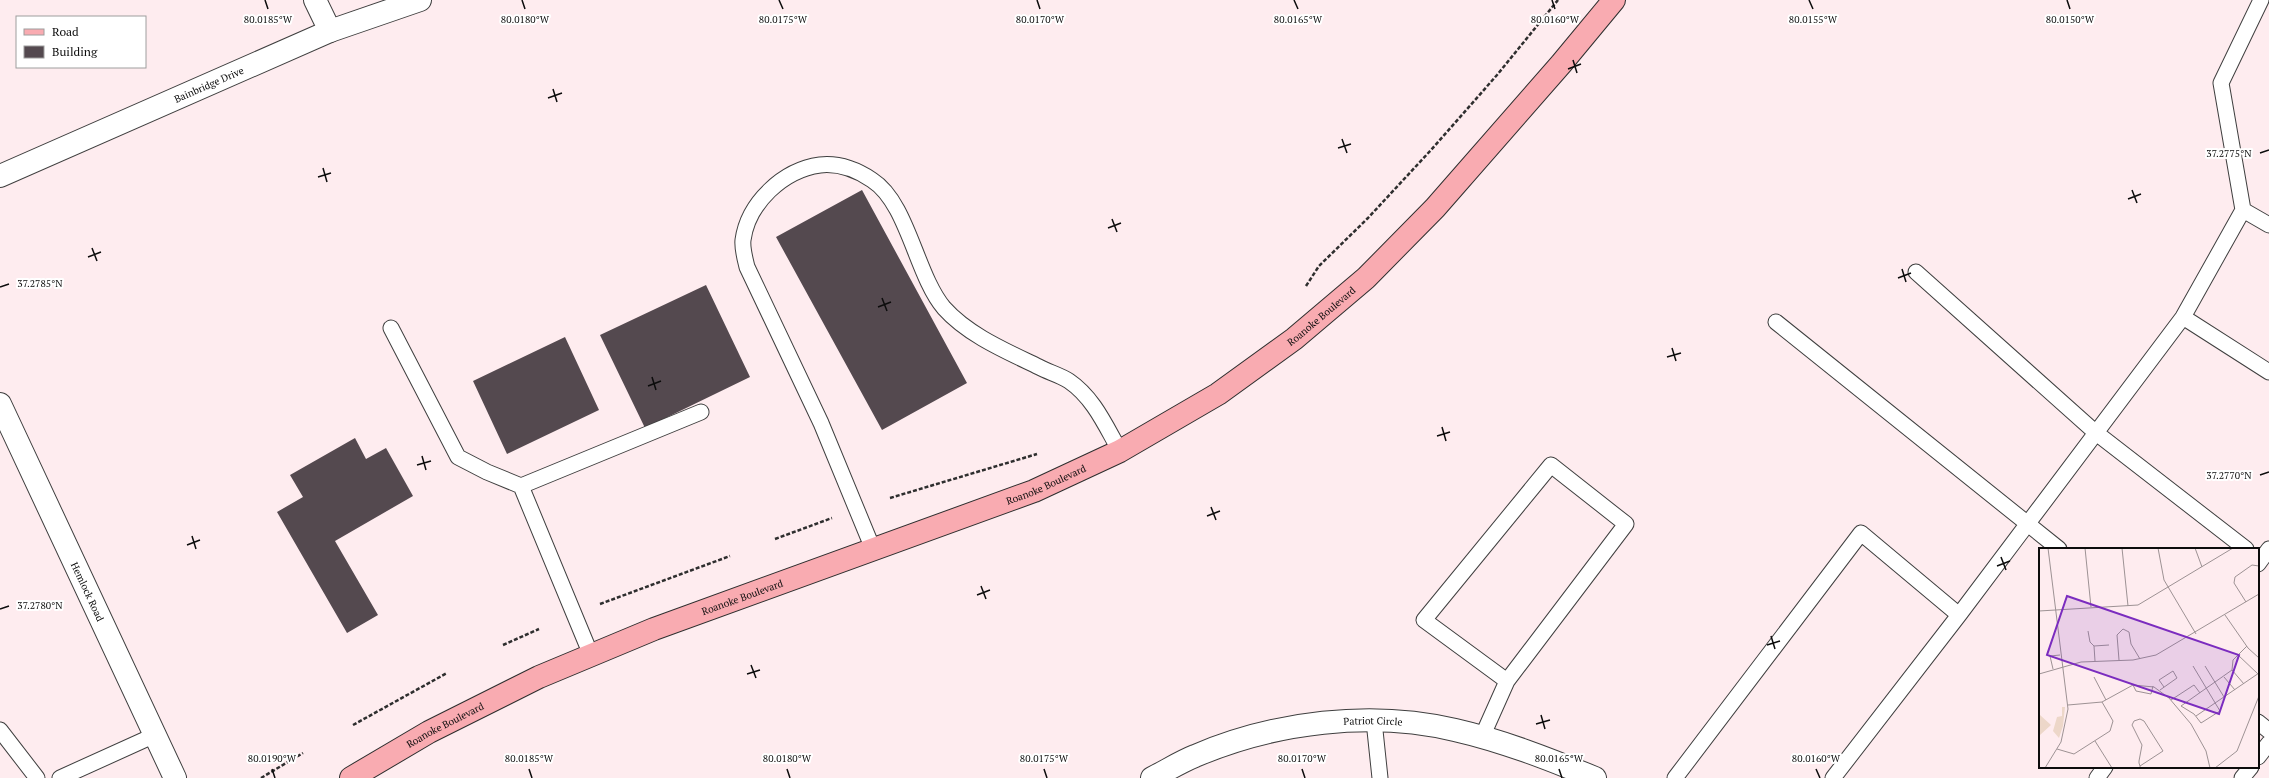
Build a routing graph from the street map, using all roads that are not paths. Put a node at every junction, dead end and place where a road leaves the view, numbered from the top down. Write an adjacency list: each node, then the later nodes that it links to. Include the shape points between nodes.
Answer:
1 (315, 0): 5 (street)
2 (420, 0): 5 (street, Bainbridge Drive)
3 (1614, 0): 17 (main road, Roanoke Boulevard, via 1435,208 1366,278 1294,339 1218,394)
4 (2262, 7): 7 (lane, via 2221,83)
5 (330, 31): 6 (street, Bainbridge Drive)
6 (0, 176)
7 (2243, 210): 8 (lane); 10 (lane)
8 (2269, 225)
9 (1916, 272): 16 (lane)
10 (2183, 318): 13 (lane); 16 (lane)
11 (1776, 322): 19 (lane)
12 (391, 328): 18 (lane, via 458,457)
13 (2269, 372)
14 (0, 404): 30 (street, Hemlock Road)
15 (700, 412): 18 (lane)
16 (2095, 432): 19 (lane); 21 (lane)
17 (1120, 451): 22 (main road, Roanoke Boulevard, via 1034,491); 22 (lane, via 1091,401 1069,381 1000,348 966,327 944,307 892,201 873,180 850,168 821,165 794,173 769,189 750,216 742,241 747,267 821,423)
18 (521, 486): 24 (lane)
19 (2028, 523): 20 (lane); 23 (lane)
20 (2058, 548)
21 (2245, 548)
22 (873, 549): 24 (main road, Roanoke Boulevard, via 654,629)
23 (1959, 615): 43 (lane, via 1861,533); 44 (lane)
24 (591, 656): 39 (main road, Roanoke Boulevard, via 539,677 429,732)
25 (1507, 681): 25 (lane, via 1424,620 1551,465 1626,524); 31 (lane)
26 (1374, 721): 31 (street, Patriot Circle, via 1396,721 1454,729); 40 (street, Patriot Circle, via 1324,722 1253,736 1195,756); 41 (lane)
27 (2259, 723): 29 (lane)
28 (0, 730): 36 (lane)
29 (2269, 731)
30 (155, 735): 37 (lane); 38 (street, Hemlock Road)
31 (1482, 737): 42 (street, Patriot Circle, via 1542,756)
32 (2269, 743): 33 (lane)
33 (2259, 757)
34 (2104, 768): 45 (lane)
35 (2250, 768): 46 (lane)
36 (37, 778)
37 (60, 778)
38 (176, 778)
39 (351, 778)
40 (1152, 778)
41 (1380, 778)
42 (1595, 778)
43 (1675, 778)
44 (1833, 778)
45 (2097, 778)
46 (2242, 778)

